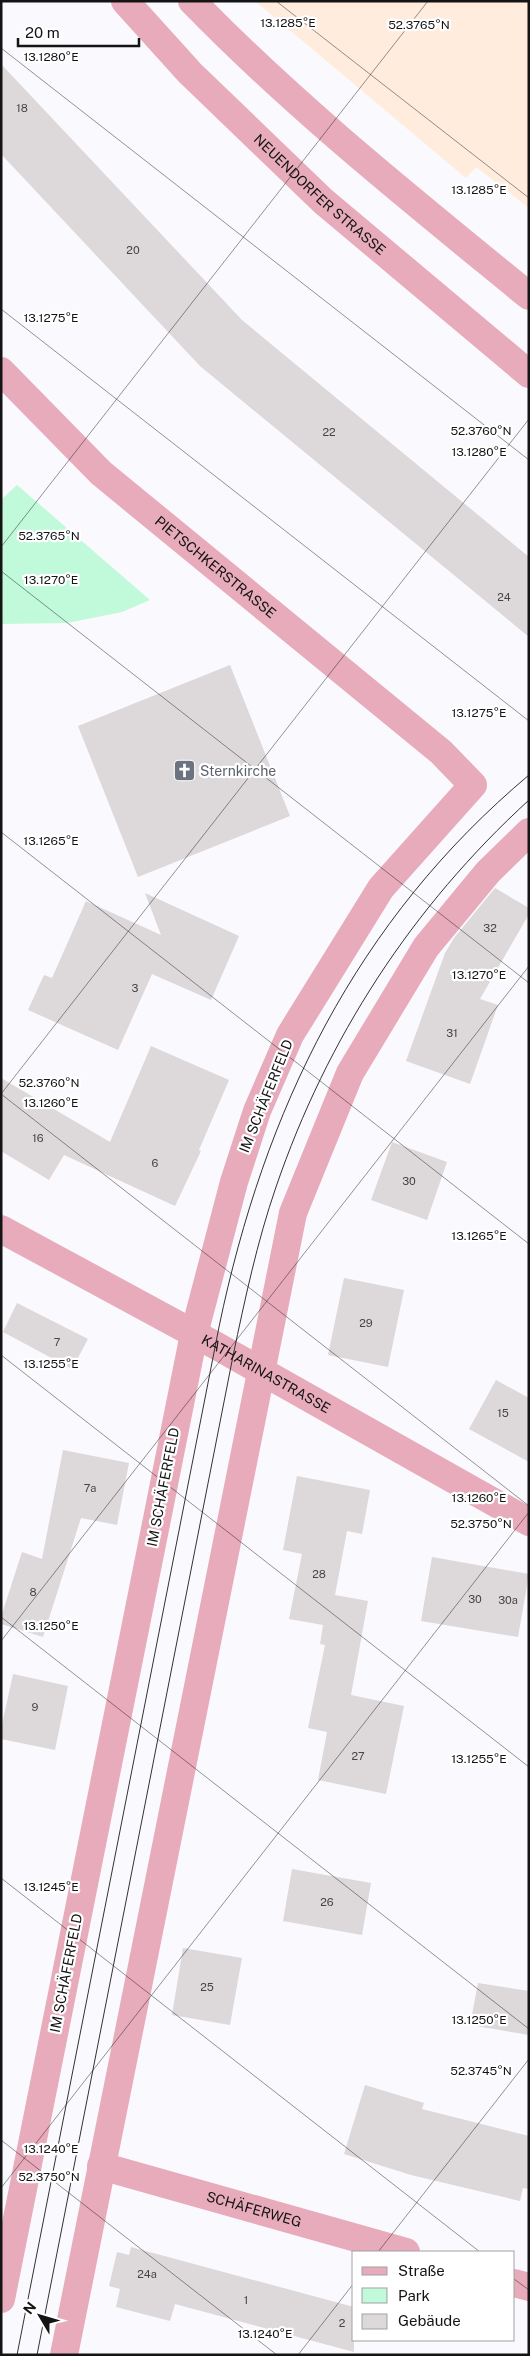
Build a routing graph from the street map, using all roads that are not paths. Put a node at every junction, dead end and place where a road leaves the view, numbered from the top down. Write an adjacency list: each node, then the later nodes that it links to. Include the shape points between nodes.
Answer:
1 (125, 1): 5 (street, NEUENDORFER STRASSE, via 190,74 323,201)
2 (192, 1): 3 (street, via 360,160)
3 (529, 296)
4 (1, 371): 6 (street, PIETSCHKERSTRASSE, via 101,473)
5 (529, 374)
6 (441, 752): 9 (street, IM SCHÄFERFELD, via 473,785 381,888 290,1035 257,1111 234,1182)
7 (529, 832): 10 (street, via 488,872 426,947 350,1072 293,1213)
8 (1, 1229): 9 (street, KATHARINASTRASSE)
9 (194, 1334): 10 (street, KATHARINASTRASSE); 16 (street, IM SCHÄFERFELD)
10 (260, 1371): 11 (street, KATHARINASTRASSE); 12 (street)
11 (529, 1522)
12 (101, 2166): 13 (street, SCHÄFERWEG); 17 (street)
13 (402, 2251)
14 (515, 2283): 15 (street)
15 (529, 2287)
16 (1, 2299)
17 (64, 2355)

